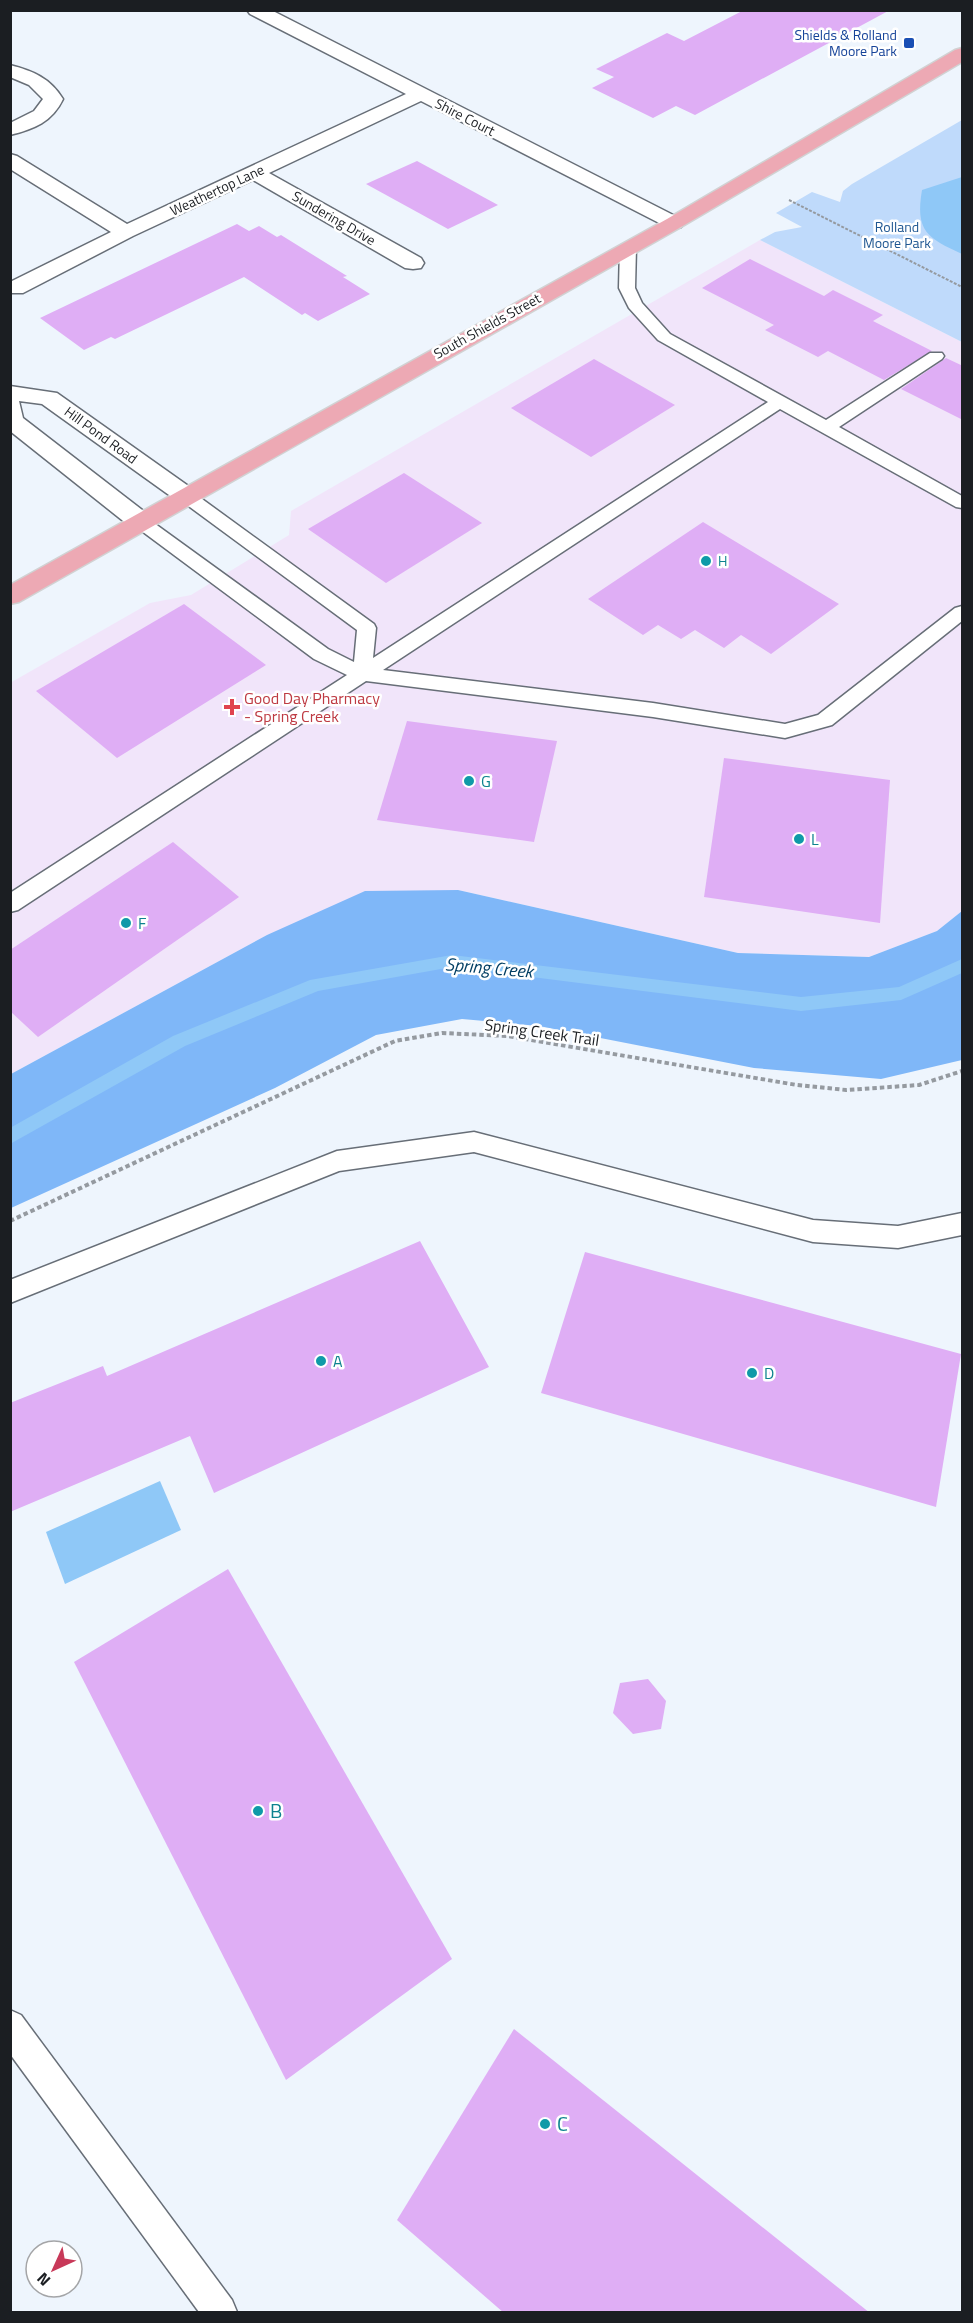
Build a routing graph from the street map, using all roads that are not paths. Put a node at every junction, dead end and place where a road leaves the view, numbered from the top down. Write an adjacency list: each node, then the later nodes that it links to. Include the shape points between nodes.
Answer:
1 (256, 10): 4 (street, Shire Court)
2 (963, 54): 8 (main road, South Shields Street)
3 (10, 71): 5 (street, via 26,75 48,89 53,99 49,110)
4 (421, 94): 7 (street, Weathertop Lane); 8 (street, Shire Court)
5 (10, 129)
6 (10, 160): 9 (street)
7 (255, 173): 9 (street, Weathertop Lane); 11 (street, Sundering Drive)
8 (674, 223): 10 (main road, South Shields Street)
9 (126, 232): 12 (street, Weathertop Lane)
10 (628, 247): 15 (lane, via 627,288 635,305 664,337); 18 (main road, South Shields Street)
11 (413, 263)
12 (15, 288)
13 (936, 356): 17 (lane)
14 (10, 393): 18 (street, Hill Pond Road, via 49,398)
15 (778, 403): 17 (lane); 23 (lane)
16 (10, 405): 20 (street, via 12,421)
17 (826, 428): 19 (lane)
18 (185, 495): 20 (main road, South Shields Street); 23 (lane, via 367,628)
19 (963, 503)
20 (141, 522): 21 (main road, South Shields Street); 23 (lane, via 321,654)
21 (10, 596)
22 (963, 612): 23 (lane, via 825,720 785,731 653,710)
23 (362, 674): 24 (lane)
24 (10, 904)
25 (963, 1224): 26 (lane, via 898,1238 813,1232 474,1142 337,1161)
26 (10, 1293)
27 (10, 2026): 28 (lane)
28 (220, 2313)

